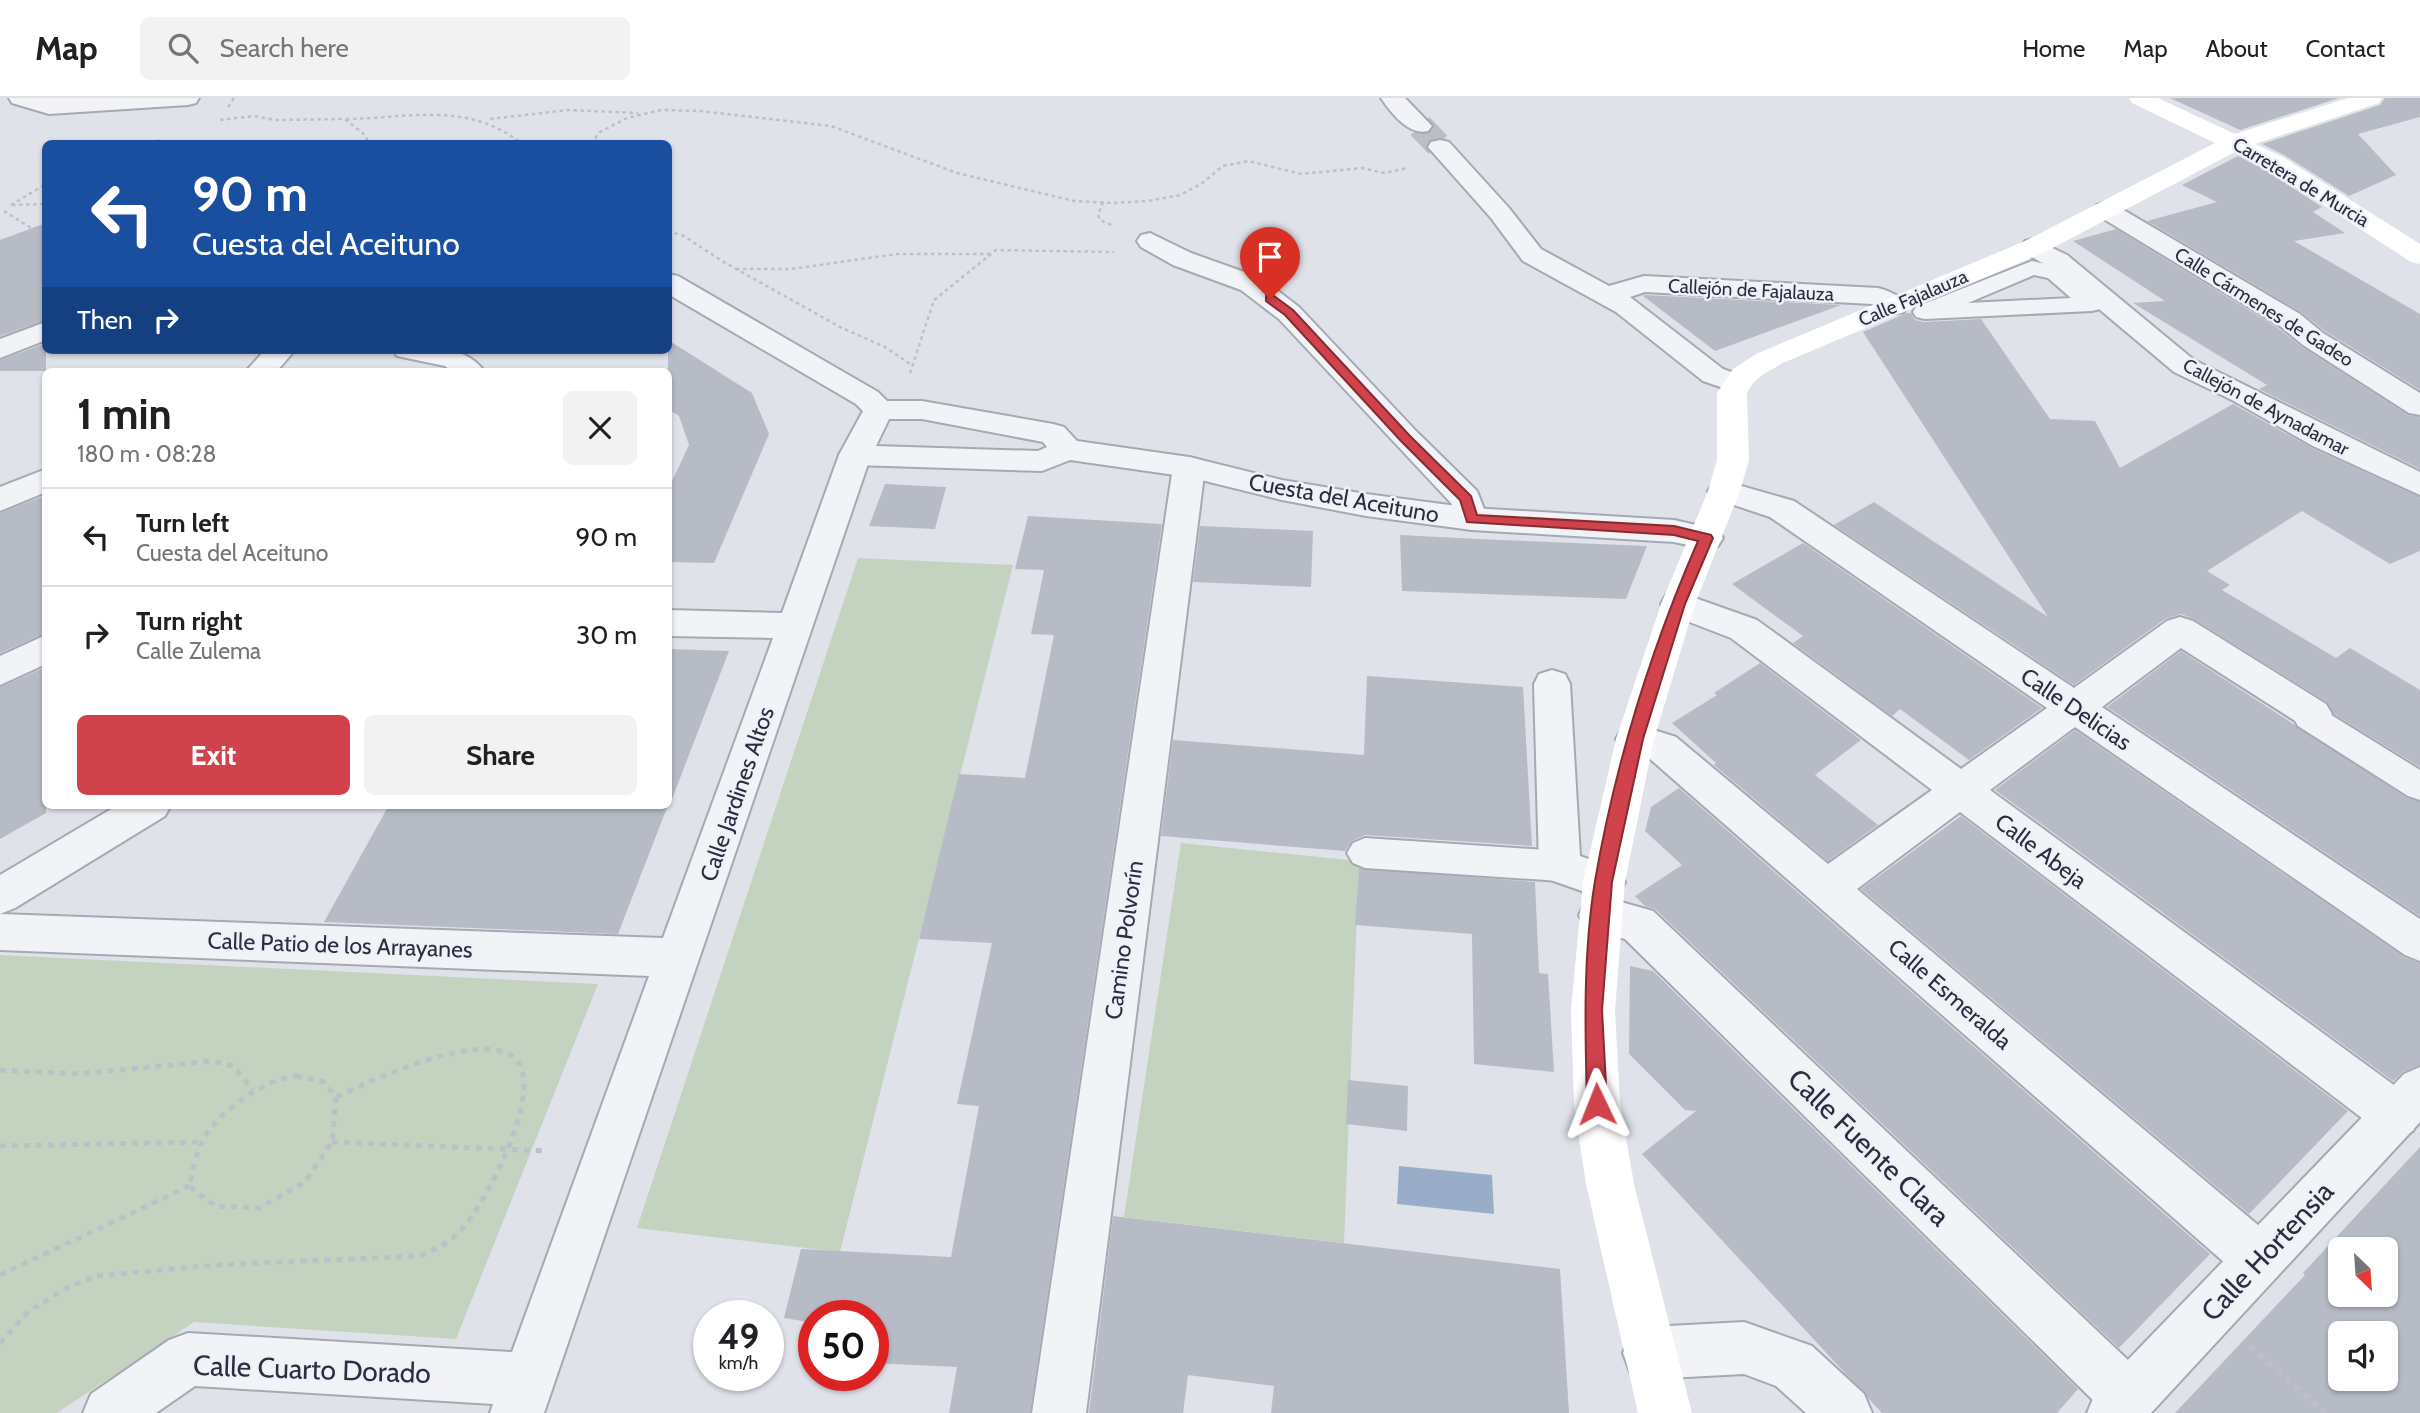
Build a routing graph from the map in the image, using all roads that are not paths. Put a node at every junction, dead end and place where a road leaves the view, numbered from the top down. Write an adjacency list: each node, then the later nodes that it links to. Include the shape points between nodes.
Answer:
1 (20, 98): 6 (street, via 49,107)
2 (188, 98): 6 (street)
3 (1392, 98): 7 (street)
4 (2140, 98): 8 (main road, Carretera de Murcia)
5 (2371, 98): 8 (main road, Calle Fajalauza)
6 (130, 100)
7 (1420, 126)
8 (2236, 142): 10 (main road, Calle Fajalauza); 13 (main road, Carretera de Murcia, via 2306,181)
9 (1444, 153): 15 (street, via 1532,255)
10 (2106, 210): 12 (main road, Calle Fajalauza); 25 (street, Calle Cármenes de Gadeo, via 2290,320 2312,339)
11 (1150, 241): 34 (street, via 1182,259 1251,284 1289,313 1466,499)
12 (2034, 247): 16 (street, Callejón de Aynadamar, via 2058,261); 17 (main road, Calle Fajalauza)
13 (2420, 256)
14 (672, 284): 26 (street, via 867,398)
15 (1607, 295): 17 (street, Callejón de Fajalauza, via 1644,284 1878,296); 24 (street, via 1713,375)
16 (2091, 296): 16 (street, via 2016,307 1925,312 2032,268 2056,273); 31 (street, Callejón de Aynadamar, via 2184,366)
17 (1894, 306): 24 (main road, Calle Fajalauza, via 1749,369)
18 (42, 332): 19 (street)
19 (0, 349)
20 (277, 354): 22 (street)
21 (428, 354): 23 (street, via 454,359)
22 (264, 368)
23 (465, 368)
24 (1735, 383): 32 (main road, via 1733,460)
25 (2420, 406)
26 (879, 410): 27 (street, Cuesta del Aceituno, via 922,411 1053,435); 28 (street, Calle Jardines Altos)
27 (1067, 450): 28 (street, Cuesta del Aceituno, via 1042,461); 29 (street, Cuesta del Aceituno)
28 (855, 455): 38 (street, Calle Jardines Altos)
29 (1189, 467): 34 (street, Cuesta del Aceituno, via 1282,490); 62 (street, Camino Polvorín)
30 (42, 481): 33 (street)
31 (2420, 485)
32 (1724, 491): 35 (main road); 42 (street, Calle Delicias, via 1782,509)
33 (0, 500)
34 (1472, 519): 35 (street, Cuesta del Aceituno, via 1674,531)
35 (1706, 538): 36 (main road)
36 (1678, 604): 44 (main road); 46 (street, Calle Abeja, via 1744,629)
37 (672, 624): 38 (street)
38 (795, 626): 55 (street, Calle Jardines Altos)
39 (42, 650): 40 (street)
40 (0, 672)
41 (1552, 684): 49 (street)
42 (2074, 708): 43 (street, via 2180,630); 46 (street); 54 (street, Calle Delicias)
43 (2311, 715): 45 (street)
44 (1635, 739): 50 (street, Calle Esmeralda, via 1662,747); 52 (main road)
45 (2420, 787)
46 (1961, 792): 50 (street); 56 (street, Calle Abeja)
47 (144, 809): 51 (street)
48 (1365, 853): 49 (street)
49 (1560, 866): 52 (street, Calle Fuente Clara)
50 (1827, 888): 57 (street, Calle Esmeralda)
51 (0, 896)
52 (1602, 899): 58 (main road, via 1593,1010 1597,1104 1610,1184); 60 (street, Calle Fuente Clara, via 1638,924)
53 (0, 932): 55 (street, Calle Patio de los Arrayanes)
54 (2420, 942)
55 (679, 958): 59 (street, Calle Jardines Altos)
56 (2408, 1102): 57 (street, Calle Hortensia)
57 (2259, 1259): 60 (street, Calle Hortensia)
58 (1649, 1353): 63 (main road); 64 (street, via 1744,1348 1793,1365)
59 (523, 1396): 61 (street, Calle Cuarto Dorado, via 188,1359)
60 (2122, 1405)
61 (110, 1413)
62 (1059, 1413)
63 (1665, 1413)
64 (1845, 1413)

